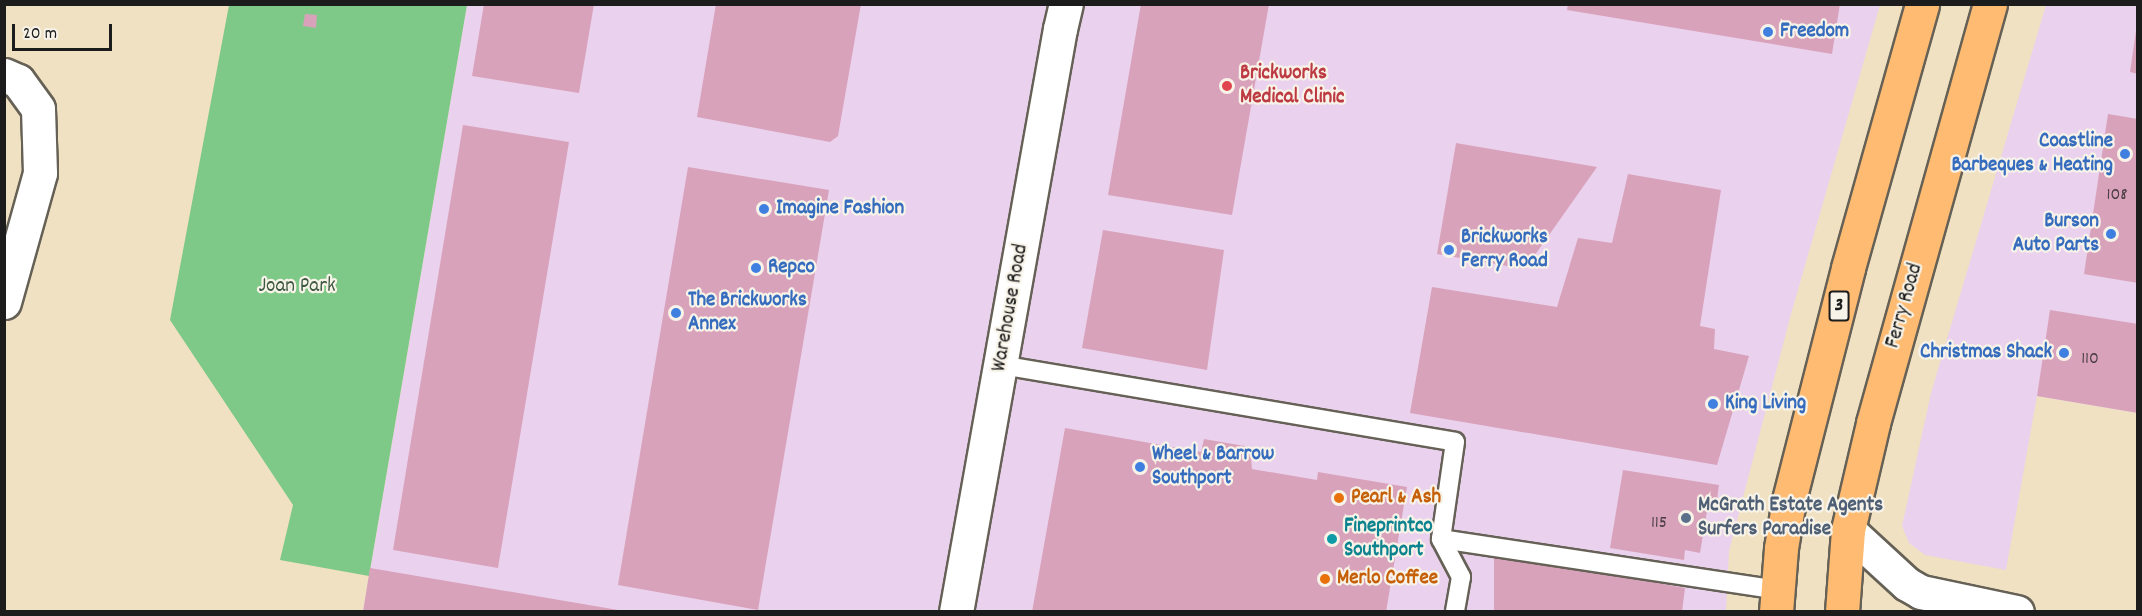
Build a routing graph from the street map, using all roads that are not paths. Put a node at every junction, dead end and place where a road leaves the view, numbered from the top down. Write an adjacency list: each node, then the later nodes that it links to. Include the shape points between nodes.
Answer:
1 (1066, 4): 6 (street, Warehouse Road)
2 (1922, 4): 9 (main road, 3, via 1848,267 1789,500)
3 (1989, 4): 7 (main road, Ferry Road, via 1873,423)
4 (4, 75): 5 (street, via 18,81 38,110 40,173)
5 (4, 302)
6 (1001, 365): 8 (lane, via 1455,442); 10 (street, Warehouse Road)
7 (1848, 530): 12 (main road, Ferry Road); 13 (street, via 1921,592)
8 (1441, 539): 9 (lane); 11 (lane, via 1461,577)
9 (1776, 601)
10 (956, 612)
11 (1455, 612)
12 (1842, 612)
13 (2018, 612)

